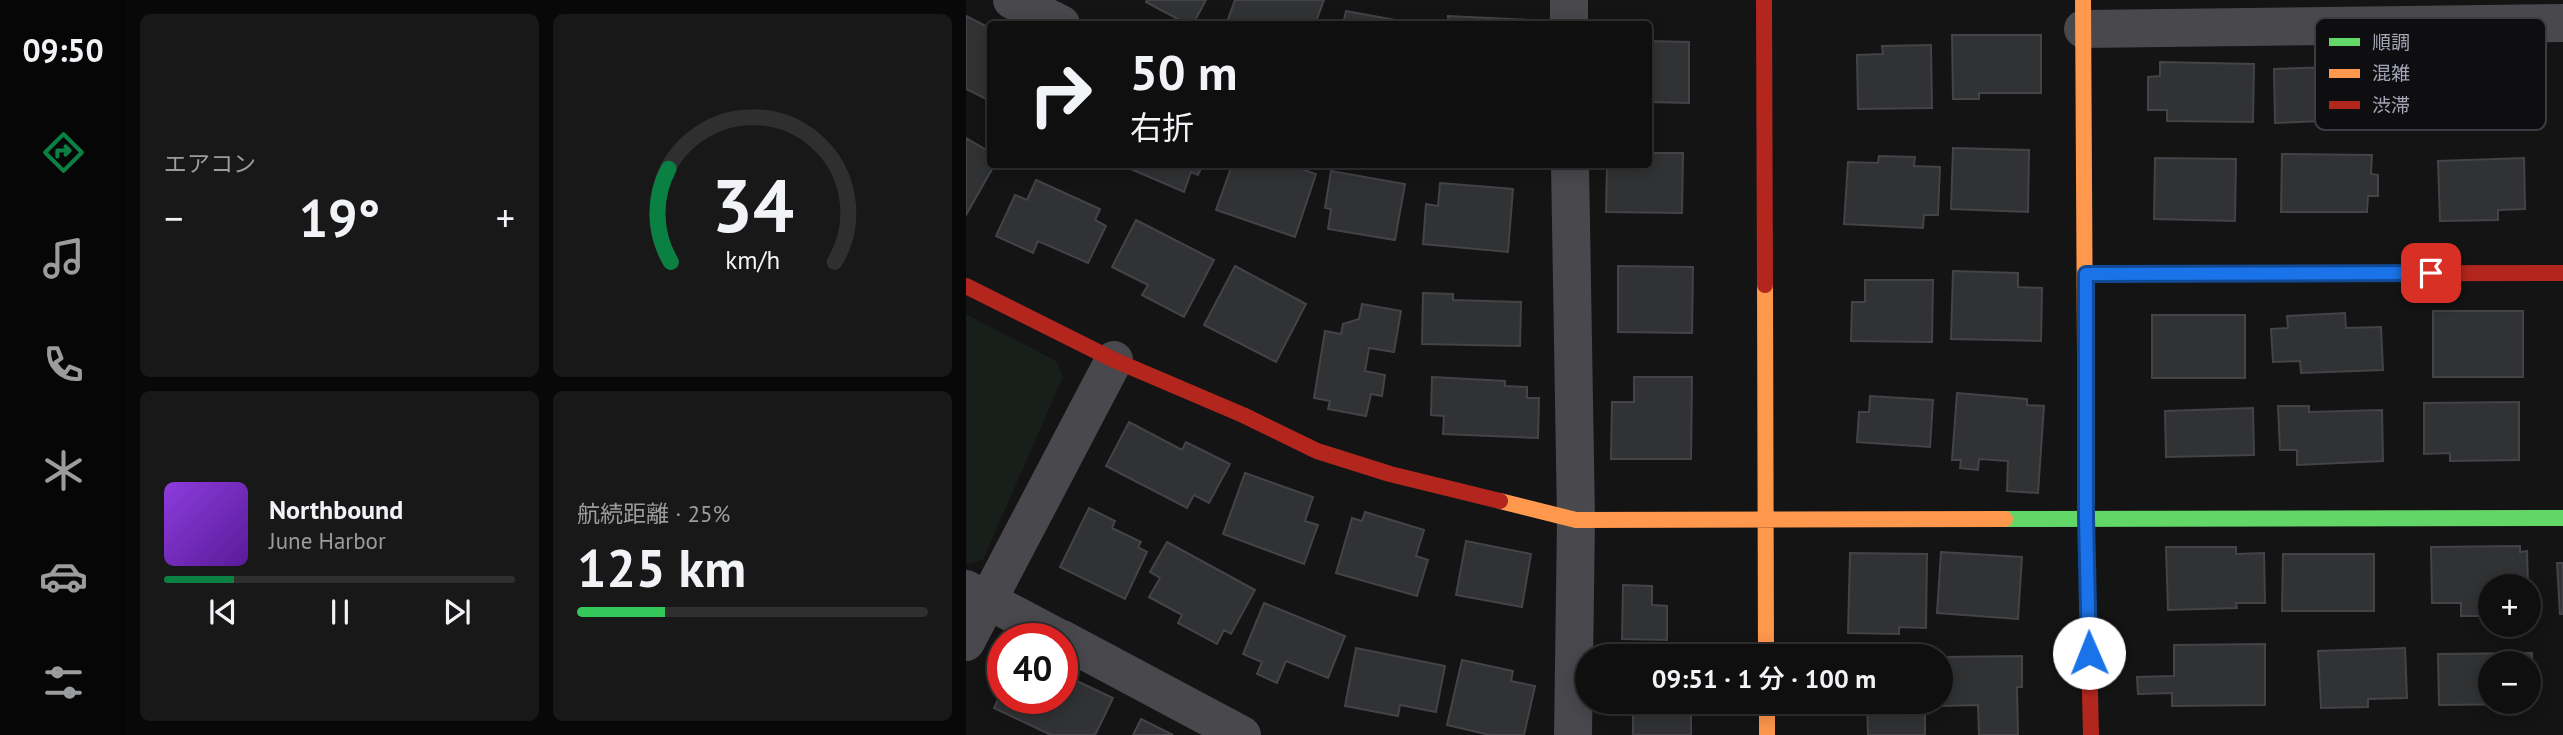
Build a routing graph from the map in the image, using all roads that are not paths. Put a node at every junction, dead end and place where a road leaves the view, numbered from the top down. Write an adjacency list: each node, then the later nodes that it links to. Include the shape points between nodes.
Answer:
1 (1012, 0): 6 (street)
2 (1569, 0): 7 (street)
3 (1764, 0): 15 (street)
4 (2083, 15): 5 (street); 10 (street)
5 (2315, 19)
6 (1055, 21)
7 (1569, 21)
8 (1564, 168): 16 (street)
9 (2563, 273): 10 (street)
10 (2086, 274): 13 (street)
11 (966, 286): 12 (street)
12 (1114, 360): 16 (street, via 1317,451); 17 (street)
13 (2086, 517): 14 (street); 15 (street); 26 (street)
14 (2563, 517)
15 (1765, 518): 16 (street); 20 (street)
16 (1576, 520): 24 (street)
17 (977, 594): 18 (street); 19 (street)
18 (1032, 623)
19 (966, 642)
20 (1766, 644)
21 (1078, 648): 23 (street)
22 (1767, 714): 25 (street)
23 (1242, 735)
24 (1573, 735)
25 (1767, 735)
26 (2091, 735)

